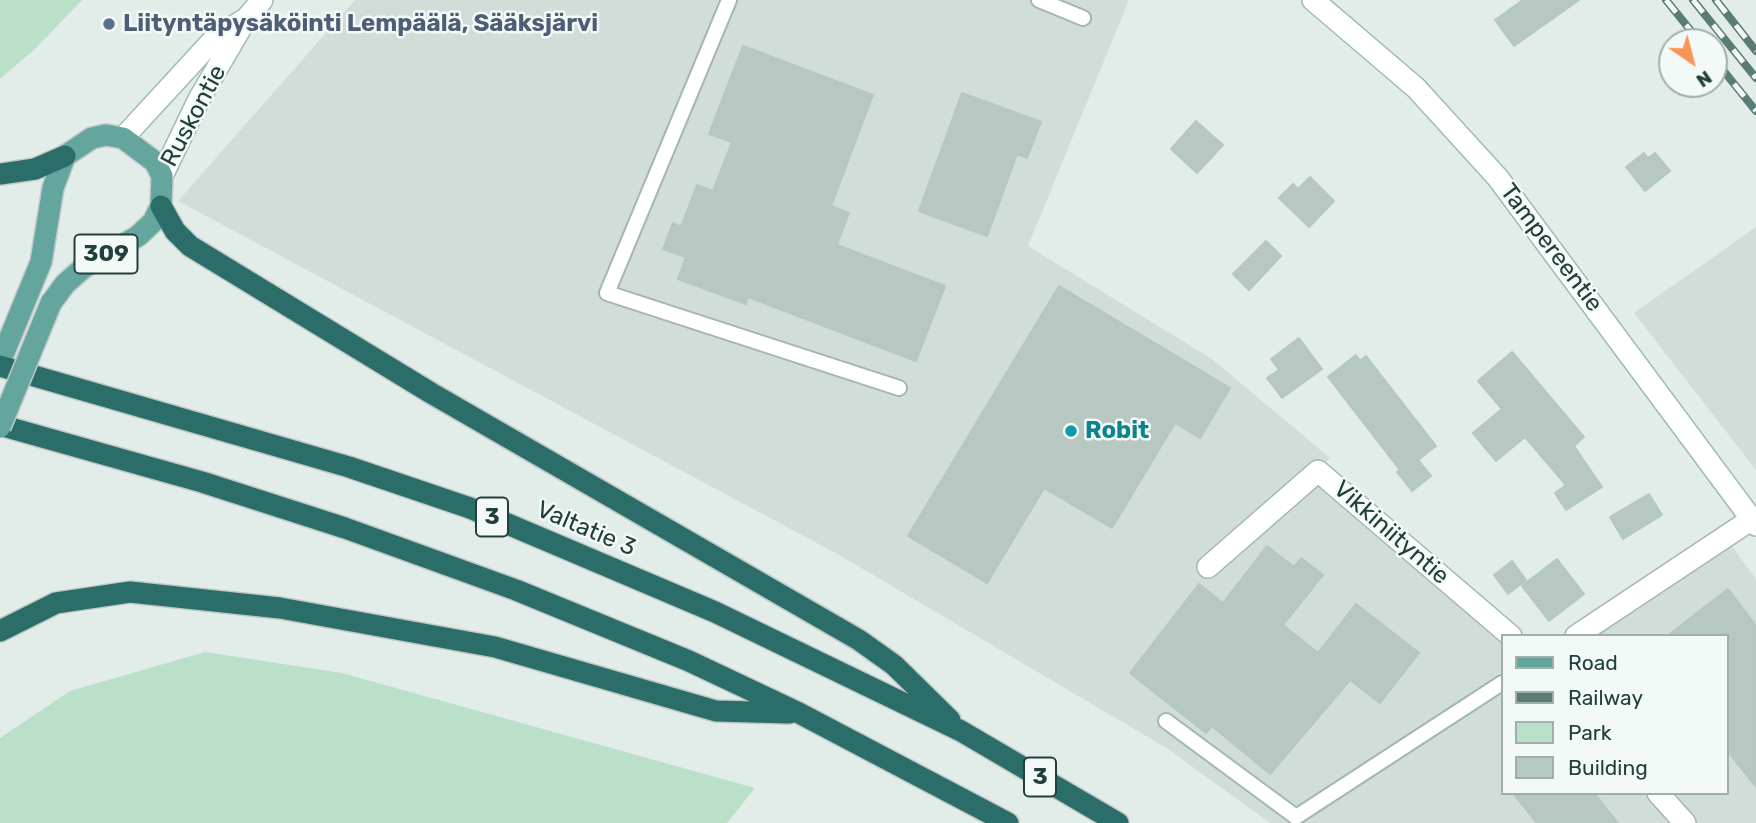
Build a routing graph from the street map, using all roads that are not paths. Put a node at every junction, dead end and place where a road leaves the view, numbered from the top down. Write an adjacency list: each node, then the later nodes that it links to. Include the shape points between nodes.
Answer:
1 (262, 0): 6 (main road, Ruskontie)
2 (729, 0): 13 (lane, via 607,293)
3 (1039, 0): 5 (lane)
4 (1315, 0): 15 (main road, Tampereentie, via 1416,88 1498,178)
5 (1083, 18)
6 (246, 19): 7 (main road, Ruskontie, via 215,37); 10 (main road, Ruskontie, via 199,99)
7 (123, 138): 8 (main road, via 92,138); 10 (main road, via 148,155)
8 (65, 156): 9 (highway, via 35,169); 12 (main road, 309, via 53,188 41,262)
9 (0, 174)
10 (162, 176): 11 (main road)
11 (161, 206): 14 (main road, 309, bridge, via 138,236 83,268 51,303); 23 (highway, via 190,246 431,393 859,640 894,665)
12 (0, 364): 23 (highway, Valtatie 3 / 3, via 349,467 470,508 715,612)
13 (899, 387)
14 (0, 426): 21 (highway, 3, via 202,482 504,585 689,661)
15 (1754, 522): 19 (main road)
16 (1208, 568): 18 (main road, Vikkiniityntie, via 1318,471)
17 (0, 631): 21 (highway, via 56,603 130,592 280,608 495,647 716,711)
18 (1509, 634)
19 (1579, 634)
20 (1500, 684): 22 (lane, via 1296,817)
21 (799, 713): 25 (highway, 3)
22 (1166, 721)
23 (961, 731): 26 (highway, Valtatie 3 / 3)
24 (1660, 795): 27 (main road)
25 (1008, 823)
26 (1118, 823)
27 (1685, 823)

